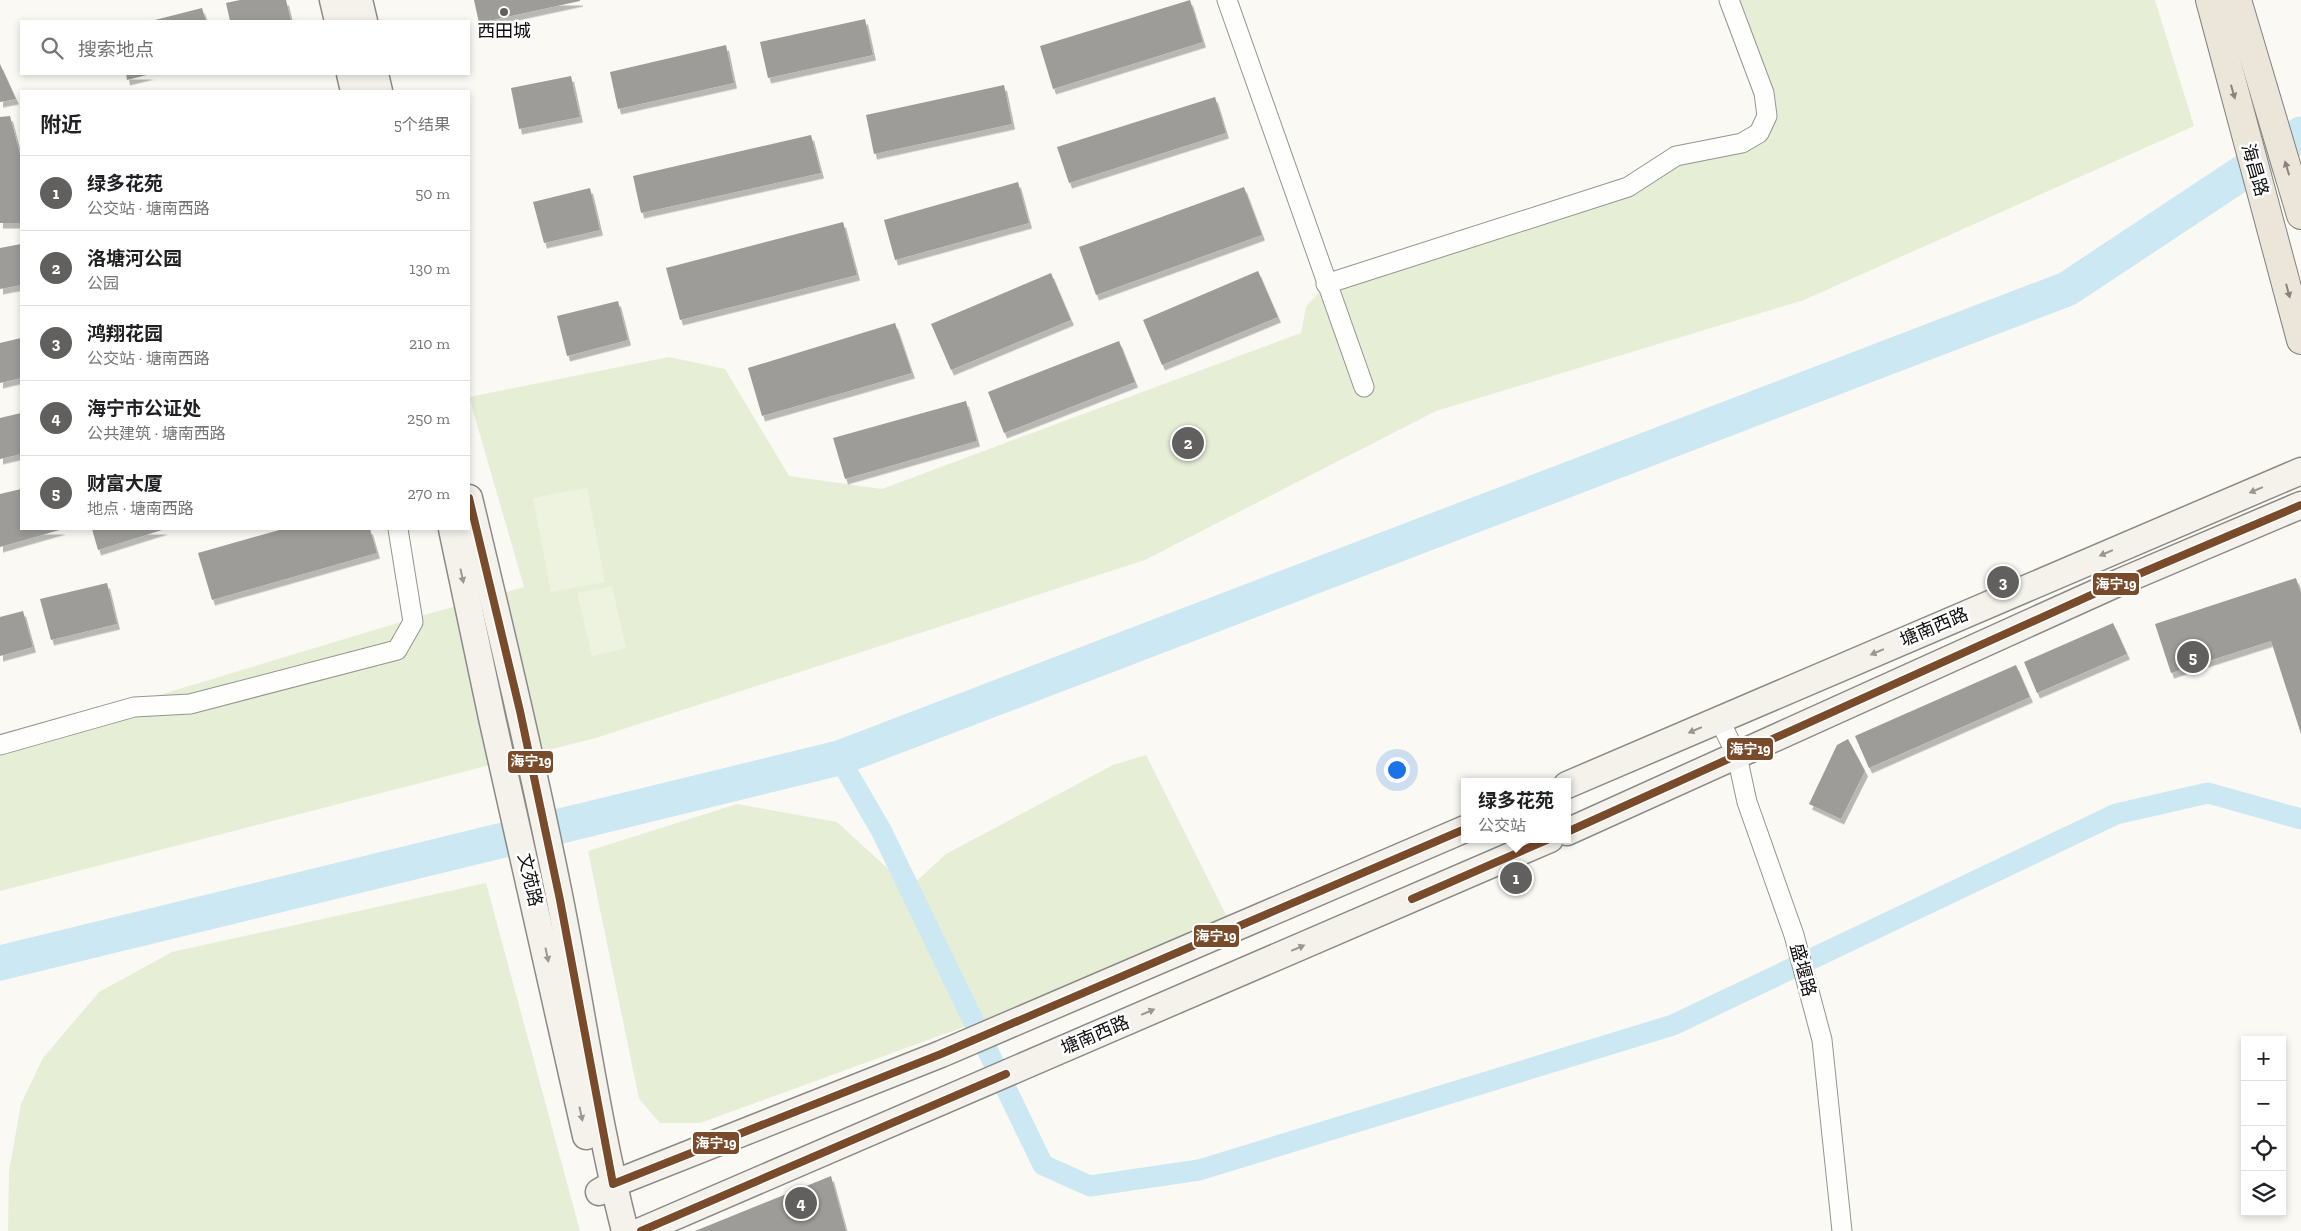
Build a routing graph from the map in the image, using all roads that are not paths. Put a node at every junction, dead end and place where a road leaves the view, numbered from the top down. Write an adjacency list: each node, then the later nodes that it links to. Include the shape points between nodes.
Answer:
1 (333, 0): 7 (main road)
2 (360, 0): 8 (main road)
3 (1227, 0): 14 (street)
4 (1729, 0): 14 (street, via 1764,93 1767,116 1760,132 1742,143 1676,156 1628,187)
5 (2210, 0): 15 (main road, 海昌路, one-way to 15)
6 (2237, 0): 13 (main road, 海昌路, one-way to 6)
7 (338, 20)
8 (364, 20)
9 (350, 75): 11 (main road)
10 (376, 75): 12 (main road)
11 (354, 90)
12 (379, 90)
13 (2301, 215)
14 (1326, 284): 16 (street)
15 (2301, 340)
16 (1364, 387)
17 (2301, 471): 22 (main road, 塘南西路, one-way to 22)
18 (470, 502): 29 (main road, 文苑路, via 520,711)
19 (2301, 505): 24 (main road, 塘南西路, via 2120,582)
20 (398, 530): 23 (street, via 413,622 397,650 190,704 134,707)
21 (452, 530): 29 (main road, 文苑路, one-way to 29, via 492,718)
22 (1720, 719): 24 (street, 盛堰路); 25 (main road, 塘南西路, one-way to 25)
23 (0, 744)
24 (1737, 756): 26 (main road, 塘南西路); 34 (street, 盛堰路, via 1747,802 1794,936 1822,1040)
25 (1571, 783)
26 (1571, 830)
27 (1461, 831): 30 (main road, via 942,1054)
28 (1541, 843): 33 (main road, 塘南西路, one-way to 28)
29 (548, 904): 30 (main road, 文苑路)
30 (606, 1188): 31 (main road, 文苑路); 32 (main road, 文苑路)
31 (607, 1231)
32 (624, 1231)
33 (640, 1231)
34 (1842, 1231)

